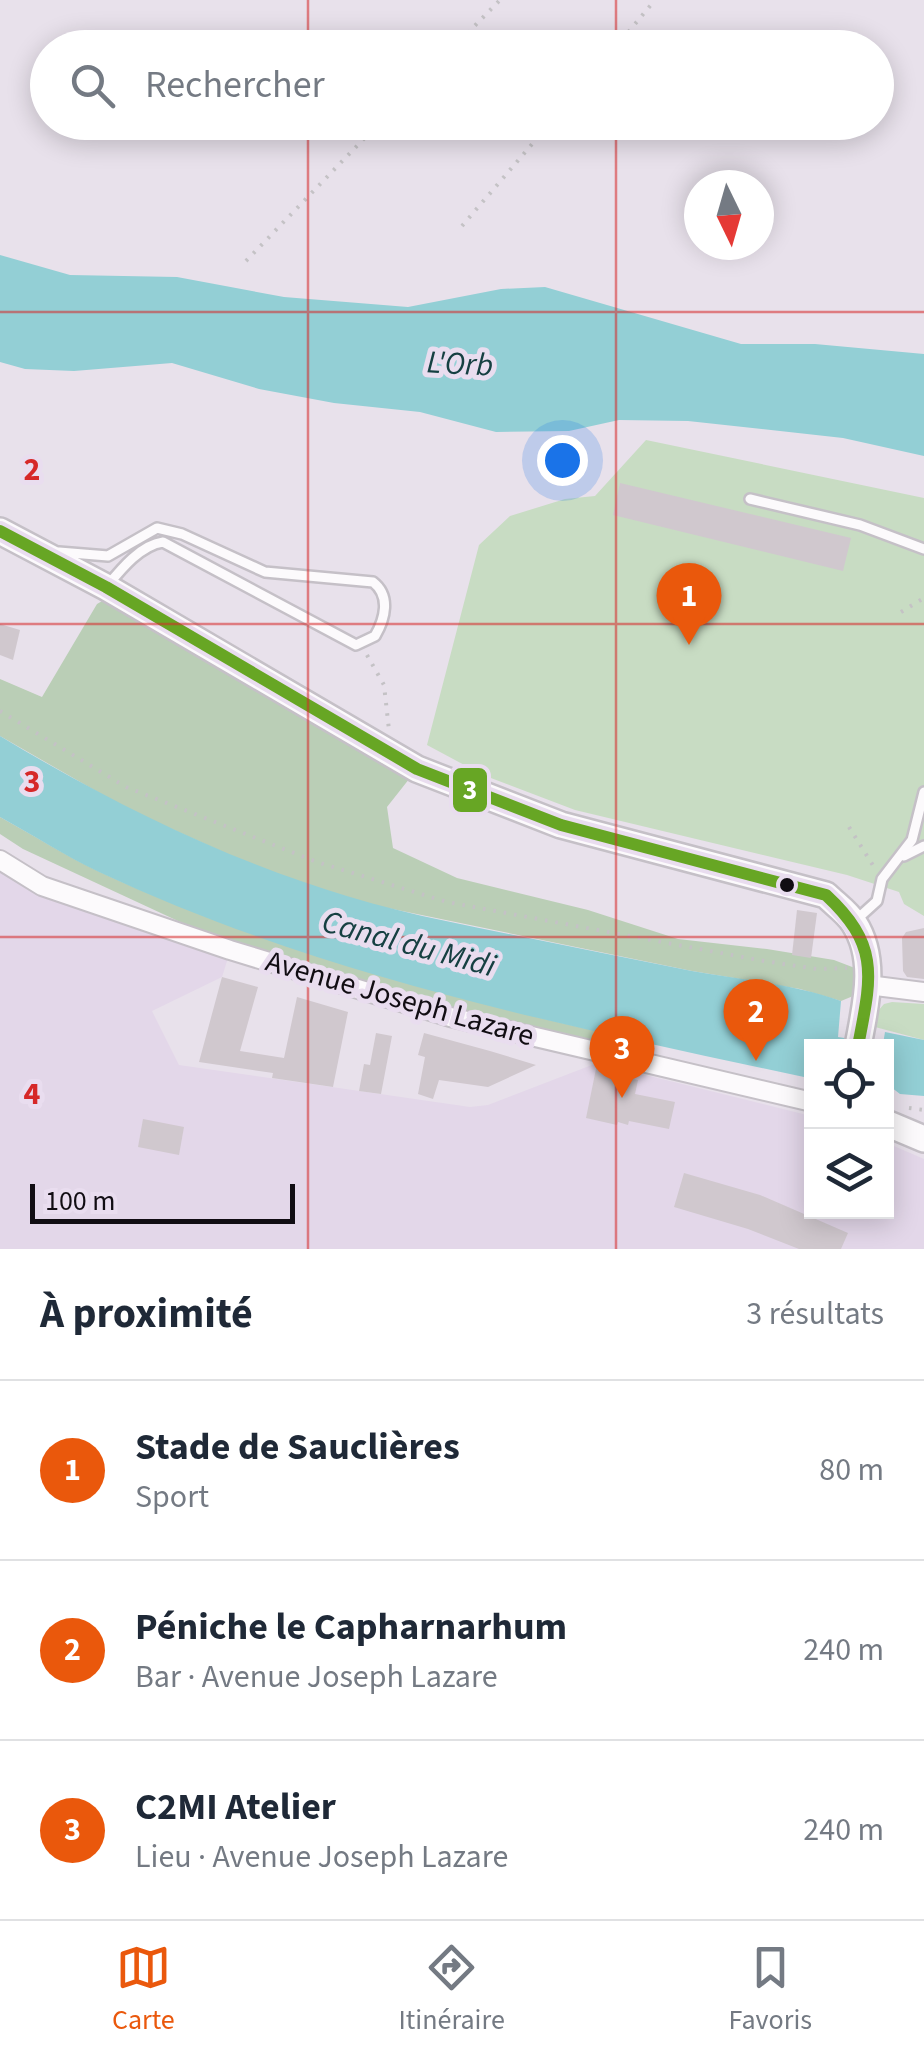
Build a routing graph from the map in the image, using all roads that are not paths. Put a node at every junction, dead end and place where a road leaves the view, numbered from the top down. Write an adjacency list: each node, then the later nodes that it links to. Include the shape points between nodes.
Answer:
1 (750, 499): 4 (lane, via 860,525)
2 (0, 531): 3 (main road)
3 (28, 548): 5 (main road); 5 (lane, via 108,556 158,528 266,572 373,582 385,601 375,636 356,646 163,542 152,544)
4 (924, 549)
5 (106, 587): 10 (main road, via 416,769 561,825 826,895)
6 (924, 792): 8 (lane)
7 (924, 846): 8 (lane)
8 (902, 857): 10 (lane, via 882,879 877,901)
9 (0, 860): 14 (street, Avenue Joseph Lazare, via 42,886 450,1017)
10 (853, 921): 11 (main road, via 865,946)
11 (862, 986): 12 (street); 13 (main road)
12 (924, 992)
13 (858, 1039)
14 (804, 1100)
15 (894, 1126): 16 (main road)
16 (924, 1139)

